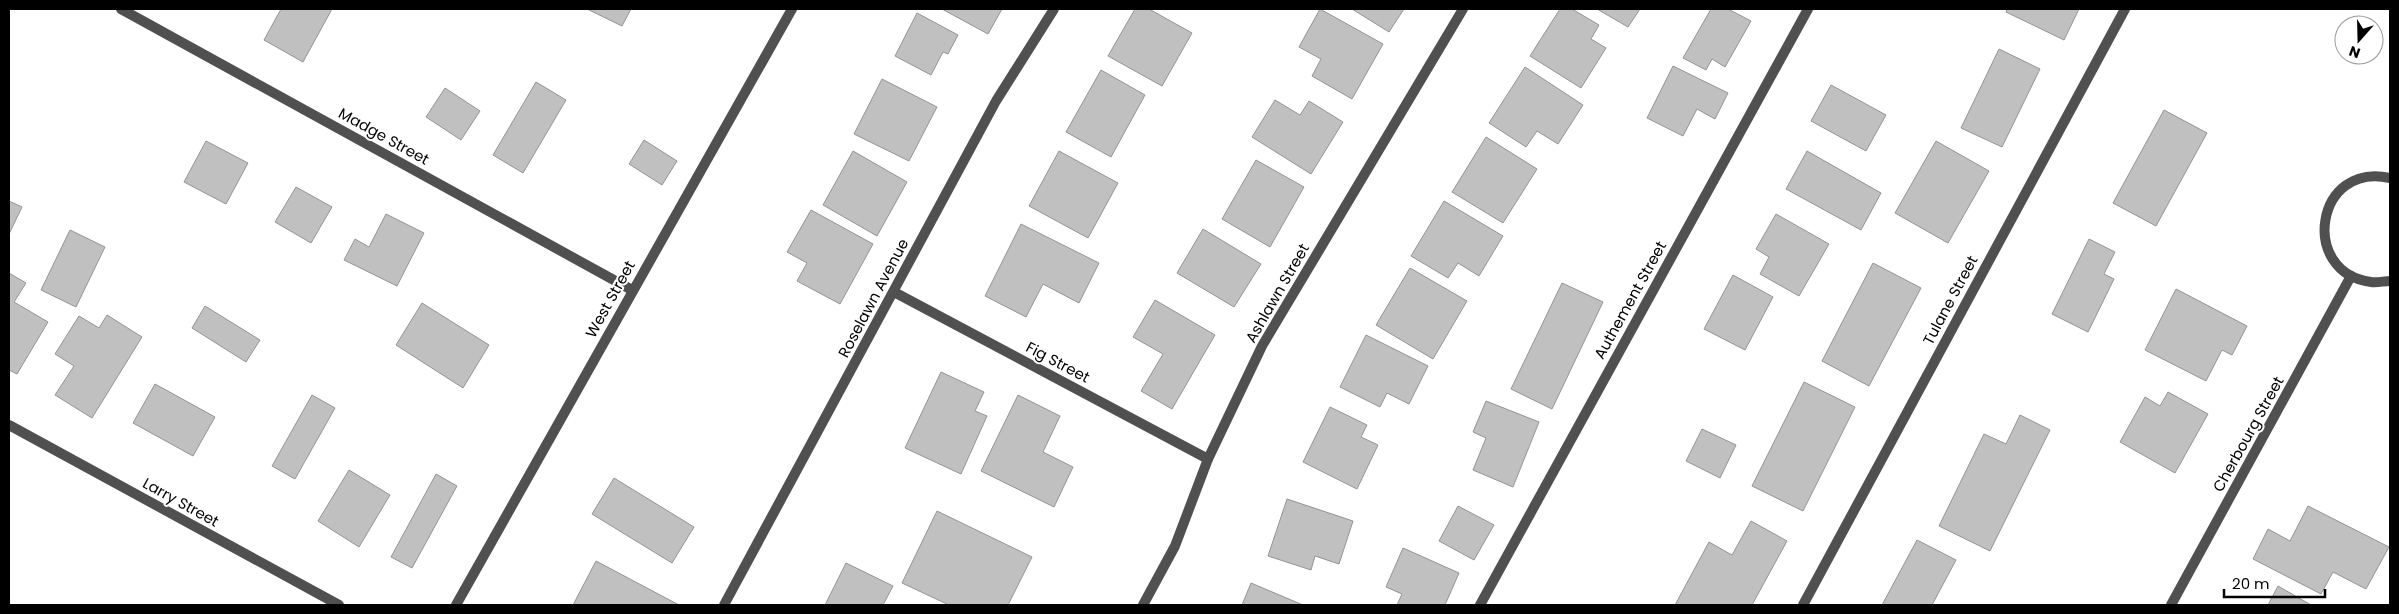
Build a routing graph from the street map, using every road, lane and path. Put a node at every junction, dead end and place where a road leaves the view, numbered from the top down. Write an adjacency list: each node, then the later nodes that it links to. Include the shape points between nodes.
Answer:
1 (121, 9): 10 (street, Madge Street)
2 (792, 9): 10 (street, West Street)
3 (1054, 9): 11 (street, Roselawn Avenue, via 996,101)
4 (1463, 9): 13 (street, Ashlawn Street, via 1262,346)
5 (1808, 9): 18 (street, Authement Street)
6 (2124, 9): 19 (street, Tulane Street)
7 (2390, 178): 8 (street, via 2377,175 2354,180 2338,192 2327,208 2323,227 2326,247 2336,264)
8 (2351, 276): 9 (street, via 2371,282); 20 (street, Cherbourg Street)
9 (2390, 281)
10 (632, 290): 15 (street, West Street)
11 (894, 292): 13 (street, Fig Street); 16 (street, Roselawn Avenue)
12 (9, 425): 14 (street, Larry Street)
13 (1208, 459): 17 (street, Ashlawn Street, via 1175,546)
14 (339, 605)
15 (456, 605)
16 (724, 605)
17 (1143, 605)
18 (1480, 605)
19 (1803, 605)
20 (2171, 605)

